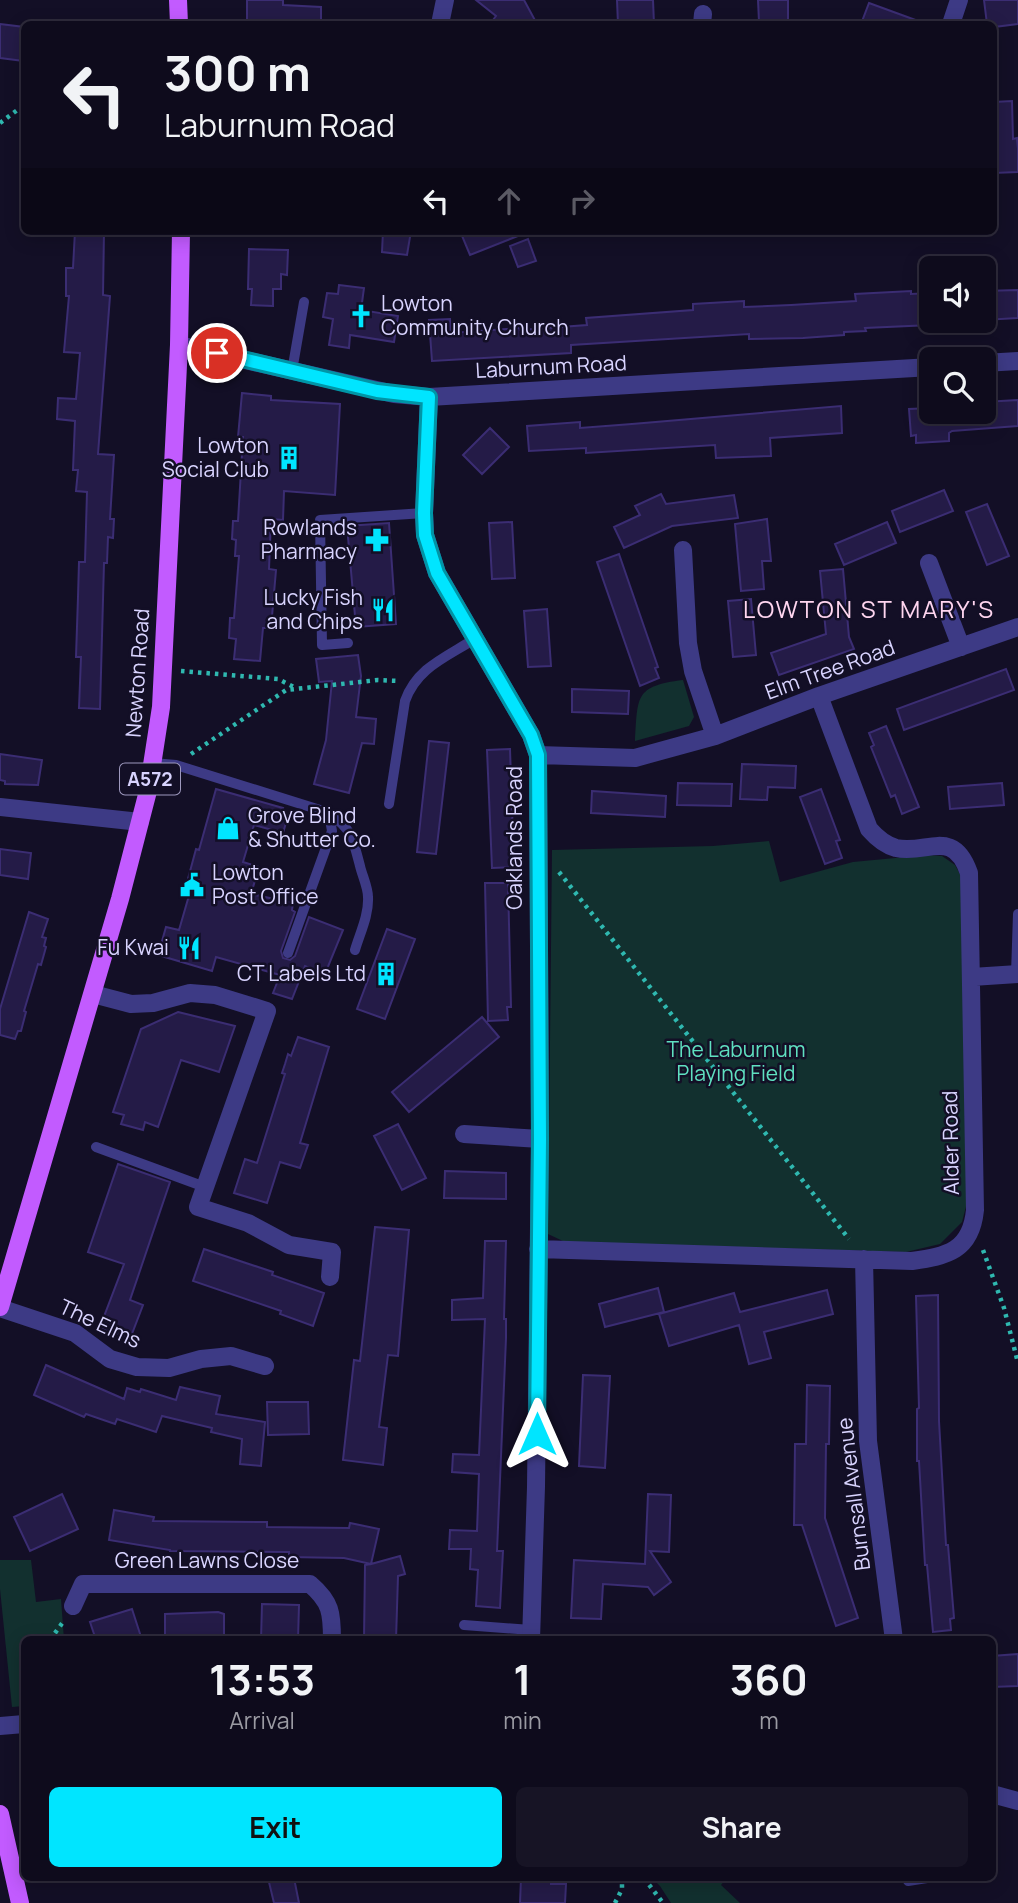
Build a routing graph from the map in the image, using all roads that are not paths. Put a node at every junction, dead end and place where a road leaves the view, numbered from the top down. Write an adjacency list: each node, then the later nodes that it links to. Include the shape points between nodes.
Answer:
1 (178, 0): 4 (main road)
2 (445, 0): 5 (street)
3 (960, 0): 6 (street)
4 (179, 21)
5 (441, 21)
6 (952, 21)
7 (181, 235): 9 (main road, Newton Road / A572)
8 (304, 302): 13 (lane)
9 (179, 345): 13 (street, Laburnum Road); 25 (main road, Newton Road / A572, via 161,707)
10 (1018, 361): 11 (street)
11 (996, 362)
12 (919, 368): 14 (street, Laburnum Road)
13 (292, 371): 14 (street, Laburnum Road, via 394,394)
14 (429, 397): 15 (street, Oaklands Road)
15 (424, 513): 19 (street, Oaklands Road, via 425,535 437,573); 20 (lane, via 320,520 322,645)
16 (683, 550): 23 (street, via 688,643)
17 (929, 563): 21 (street)
18 (1018, 627): 21 (street, Elm Tree Road)
19 (476, 638): 24 (street, Oaklands Road); 26 (lane, via 419,674 410,685)
20 (348, 643)
21 (961, 647): 22 (street, Elm Tree Road)
22 (819, 696): 23 (street, Elm Tree Road); 34 (street, Alder Road, via 869,829 897,848 942,845 964,858 969,873)
23 (715, 737): 24 (street, Elm Tree Road, via 635,758)
24 (538, 755): 37 (street, Oaklands Road)
25 (153, 763): 28 (lane, via 176,765); 29 (main road, Newton Road / A572)
26 (389, 804)
27 (0, 807): 29 (street)
28 (329, 813): 31 (lane, via 348,827 368,896); 32 (lane, via 332,831)
29 (140, 822): 35 (main road, Newton Road / A572)
30 (1018, 914): 33 (lane)
31 (355, 950)
32 (288, 953)
33 (1017, 974): 34 (street)
34 (972, 977): 41 (street, Alder Road, via 974,1224 964,1244 944,1255 912,1261)
35 (93, 995): 39 (street, via 131,1004 190,993 215,995 267,1011); 43 (main road, Newton Road / A572)
36 (464, 1135): 37 (street)
37 (540, 1139): 40 (street, Oaklands Road)
38 (96, 1146): 39 (lane)
39 (205, 1187): 42 (street, via 198,1206 248,1223 289,1245 332,1252)
40 (538, 1249): 41 (street, Alder Road); 47 (street, Oaklands Road)
41 (864, 1259): 49 (street, Burnsall Avenue, via 868,1441)
42 (330, 1277)
43 (0, 1308): 44 (street, The Elms, via 75,1333 110,1359 137,1367 169,1368 231,1356)
44 (265, 1367)
45 (73, 1606): 48 (street, Green Lawns Close, via 81,1577 310,1584 326,1597)
46 (464, 1625): 47 (lane)
47 (531, 1635)
48 (332, 1636)
49 (893, 1636)
50 (21, 1724): 51 (street)
51 (0, 1726)
52 (996, 1795): 53 (street)
53 (1018, 1801)
54 (0, 1814): 55 (main road)
55 (20, 1903)

